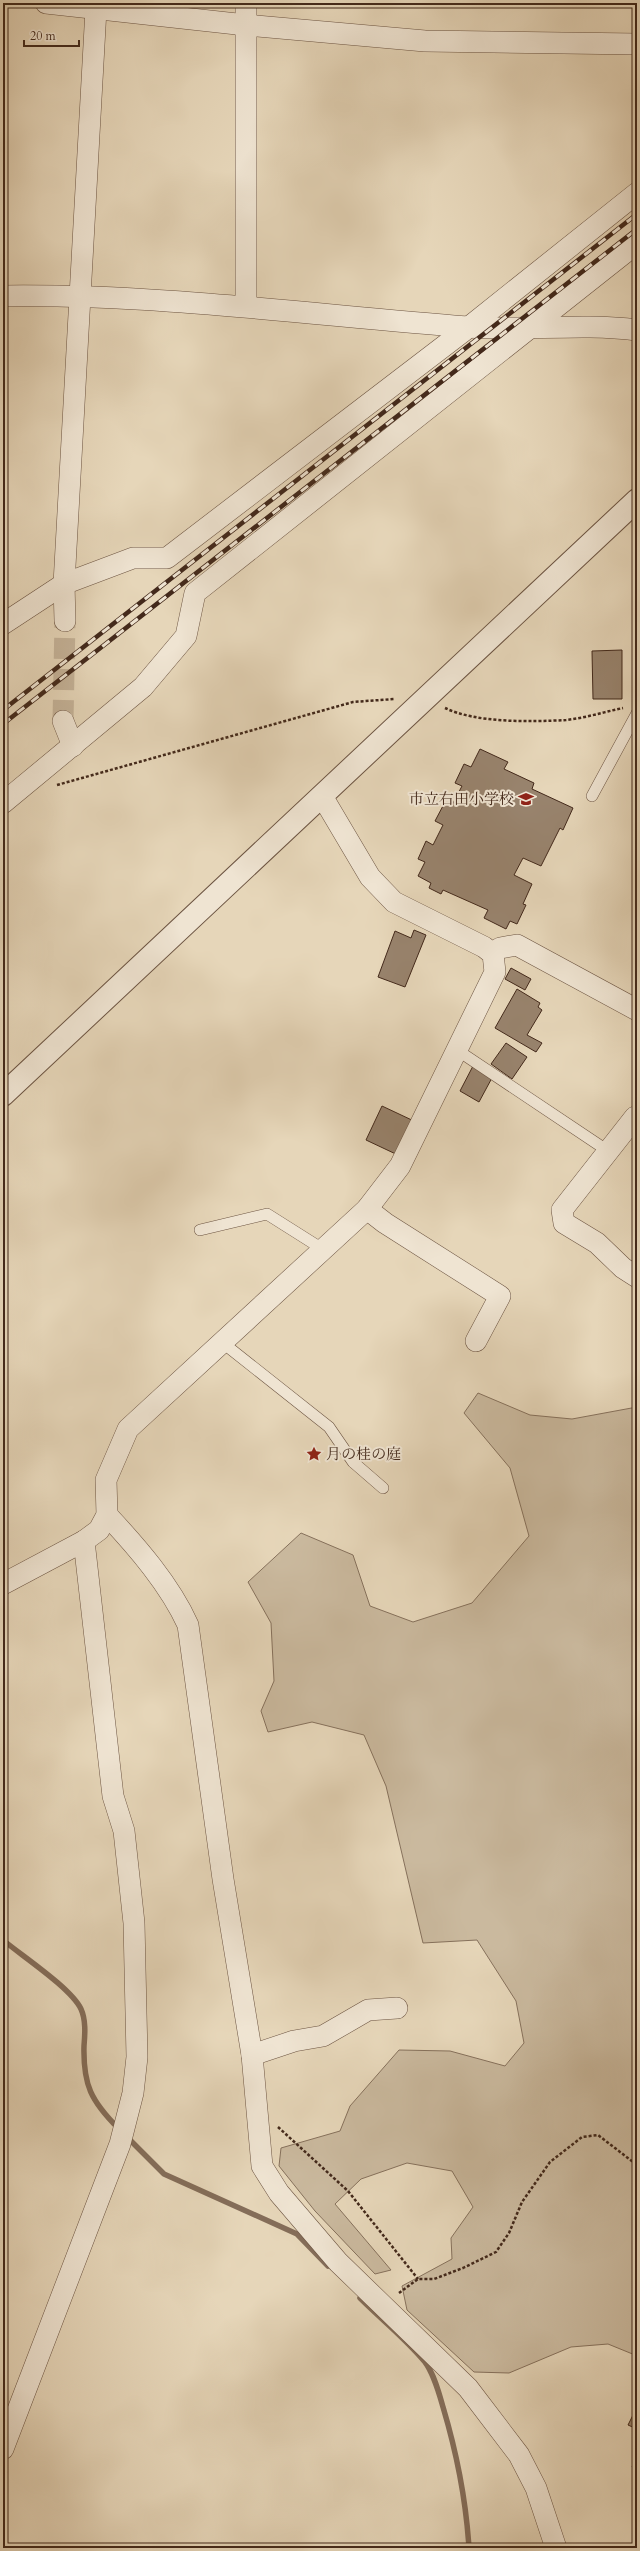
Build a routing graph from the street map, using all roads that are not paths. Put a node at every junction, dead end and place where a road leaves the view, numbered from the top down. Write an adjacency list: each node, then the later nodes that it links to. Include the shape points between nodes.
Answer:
1 (46, 3): 3 (street)
2 (246, 3): 5 (street)
3 (76, 5): 4 (street)
4 (96, 9): 5 (street); 9 (street)
5 (246, 25): 6 (street, via 425,41); 11 (street)
6 (637, 44)
7 (637, 193): 12 (street)
8 (637, 243): 13 (street)
9 (79, 295): 10 (street); 11 (street); 16 (street)
10 (3, 296)
11 (246, 306): 12 (street)
12 (469, 327): 13 (street); 16 (street, via 167,558 133,558)
13 (528, 328): 14 (street); 21 (street, via 195,593 186,636 143,687)
14 (637, 330)
15 (637, 500): 22 (street)
16 (64, 584): 17 (street); 18 (street)
17 (65, 621)
18 (3, 624)
19 (633, 710): 23 (lane)
20 (63, 721): 21 (street)
21 (73, 746): 24 (street)
22 (322, 796): 25 (street, via 370,877 394,902 458,933); 28 (street)
23 (592, 796)
24 (3, 803)
25 (492, 954): 26 (street, via 500,948 517,945); 27 (street, via 495,972)
26 (637, 1010)
27 (457, 1050): 30 (lane); 31 (street, via 400,1166)
28 (3, 1095)
29 (637, 1118): 30 (street, via 635,1117)
30 (608, 1151): 34 (street, via 562,1210 564,1223 597,1243 623,1268)
31 (367, 1209): 33 (street); 35 (street, via 500,1296)
32 (200, 1230): 33 (lane, via 267,1214)
33 (324, 1250): 36 (street)
34 (637, 1277)
35 (476, 1341)
36 (223, 1343): 37 (lane, via 329,1427 353,1462); 38 (street, via 128,1429 106,1480)
37 (383, 1488)
38 (107, 1515): 39 (street, via 99,1530); 42 (street, via 155,1573 180,1607 188,1625 223,1879)
39 (84, 1541): 40 (street); 43 (street, via 113,1796 124,1831 134,1923 137,2057 133,2093 120,2144)
40 (3, 1584)
41 (398, 2008): 42 (street, via 379,2007 368,2010 323,2036 294,2041)
42 (252, 2055): 44 (street, via 262,2166 279,2193 338,2262 468,2388 520,2455 536,2488)
43 (3, 2450)
44 (556, 2548)

